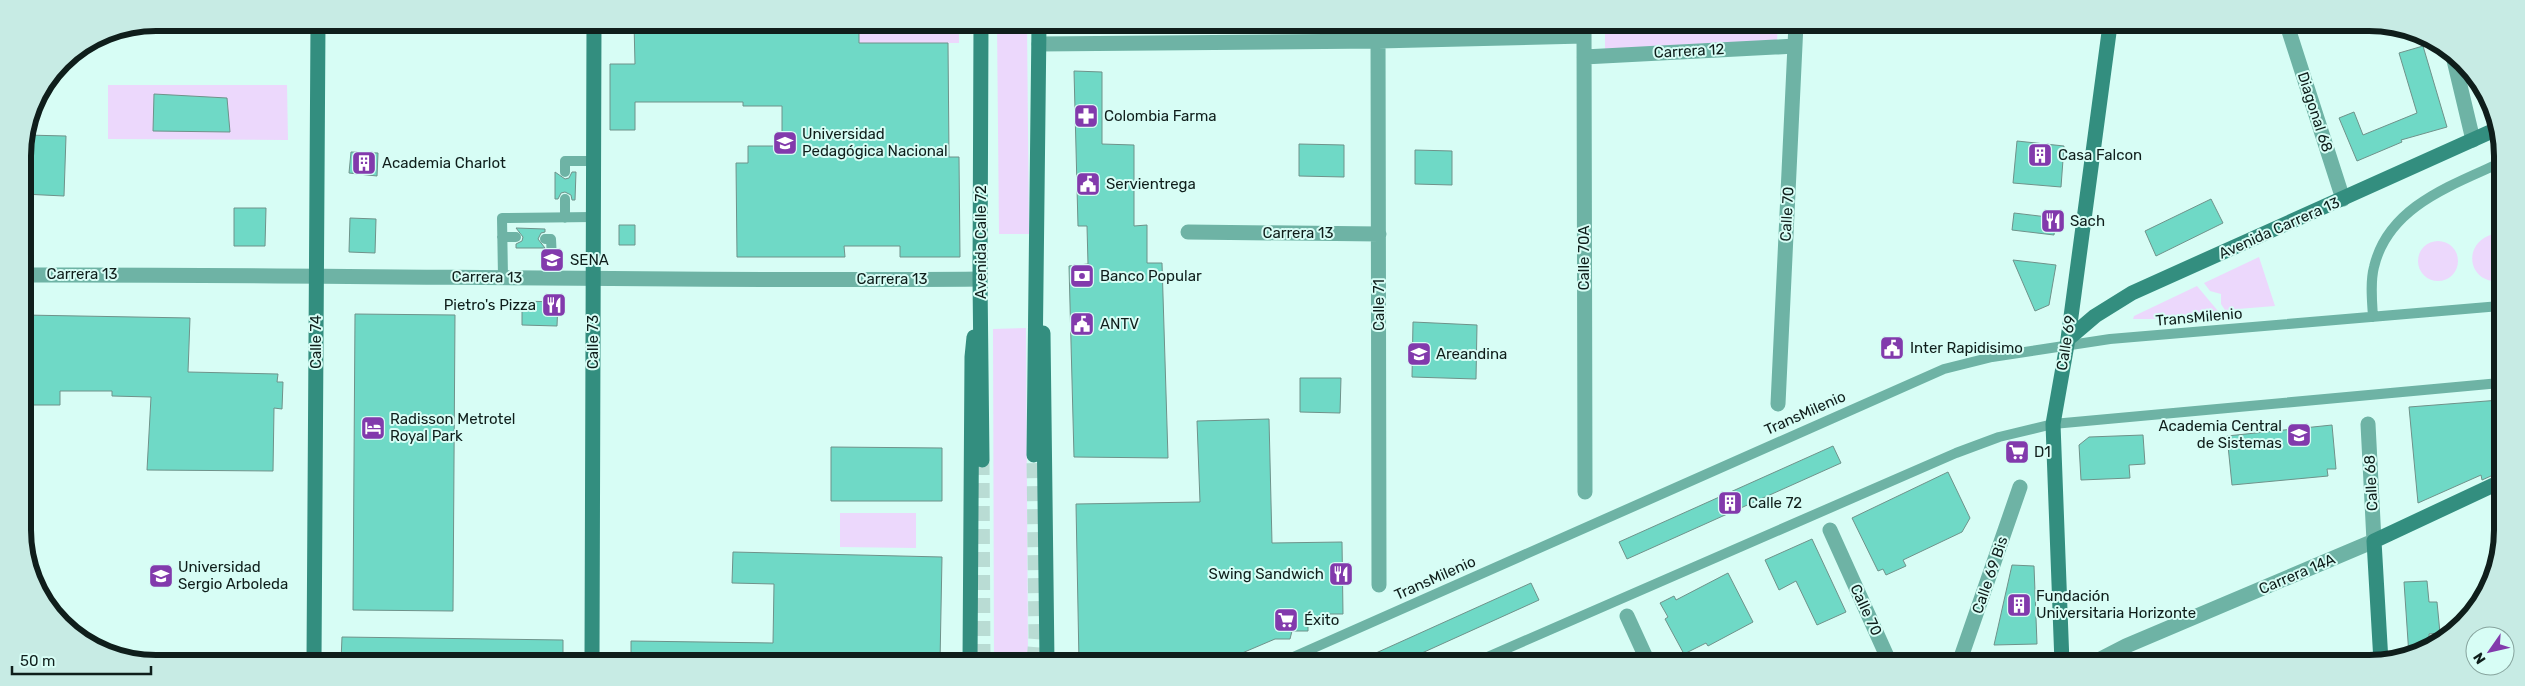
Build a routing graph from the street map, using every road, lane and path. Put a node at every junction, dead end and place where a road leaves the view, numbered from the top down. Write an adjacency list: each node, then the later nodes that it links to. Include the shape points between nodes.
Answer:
1 (1378, 31): 11 (street, Calle 71)
2 (1558, 31): 11 (street)
3 (1584, 31): 14 (street, Calle 70A)
4 (1796, 31): 13 (street, Calle 70)
5 (2109, 31): 39 (street, Calle 69)
6 (2289, 31): 22 (street, Diagonal 68)
7 (318, 32): 31 (street, Calle 74)
8 (594, 32): 18 (street, Calle 73)
9 (981, 32): 36 (street, Avenida Calle 72)
10 (1039, 32): 12 (street)
11 (1378, 41): 12 (street); 26 (street, Calle 71)
12 (1039, 44): 35 (street)
13 (1795, 46): 14 (street, Carrera 12); 41 (street, Calle 70)
14 (1584, 57): 48 (street, Calle 70A)
15 (2455, 67): 17 (street)
16 (2491, 132): 17 (street, Avenida Carrera 13)
17 (2472, 140): 22 (street, Avenida Carrera 13)
18 (594, 161): 20 (lane, via 565,161); 24 (street, Calle 73)
19 (2494, 166): 38 (lane, via 2427,198 2409,210 2393,228 2374,267)
20 (565, 172)
21 (565, 199): 23 (lane)
22 (2343, 200): 39 (street, Avenida Carrera 13, via 2132,293 2095,316)
23 (565, 218): 24 (lane); 27 (lane, via 502,218)
24 (593, 218): 34 (street, Calle 73)
25 (1188, 232): 26 (street, Carrera 13)
26 (1379, 234): 51 (street, Calle 71)
27 (502, 237): 28 (lane); 32 (lane)
28 (516, 237)
29 (548, 239): 33 (lane)
30 (32, 274): 31 (street, Carrera 13)
31 (316, 274): 32 (street, Carrera 13); 61 (street, Calle 74)
32 (504, 277): 33 (street, Carrera 13)
33 (553, 278): 34 (street, Carrera 13)
34 (594, 278): 36 (street, Carrera 13); 62 (street, Calle 73)
35 (1038, 278): 44 (street); 64 (street, via 1045,352)
36 (980, 279): 45 (street, Avenida Calle 72); 63 (street, via 972,357)
37 (2494, 307): 38 (lane, TransMilenio)
38 (2373, 317): 39 (lane, TransMilenio)
39 (2067, 342): 42 (street, Calle 69); 53 (lane, TransMilenio, via 1970,362 1919,378)
40 (2494, 384): 42 (lane)
41 (1778, 404)
42 (2052, 424): 54 (lane, via 1999,437 1956,453); 58 (street, Calle 69)
43 (2368, 424): 50 (street, Calle 68)
44 (1034, 454)
45 (982, 460)
46 (2494, 485): 50 (street, Carrera 14A)
47 (2020, 487): 57 (street, Calle 69 Bis)
48 (1585, 492)
49 (1830, 530): 56 (street, Calle 70)
50 (2374, 541): 59 (street, Carrera 14A); 60 (street)
51 (1380, 585)
52 (1627, 616): 55 (street)
53 (1299, 654)
54 (1493, 654)
55 (1644, 654)
56 (1886, 654)
57 (1962, 654)
58 (2062, 654)
59 (2110, 654)
60 (2381, 654)
61 (314, 655)
62 (592, 655)
63 (970, 655)
64 (1047, 655)

